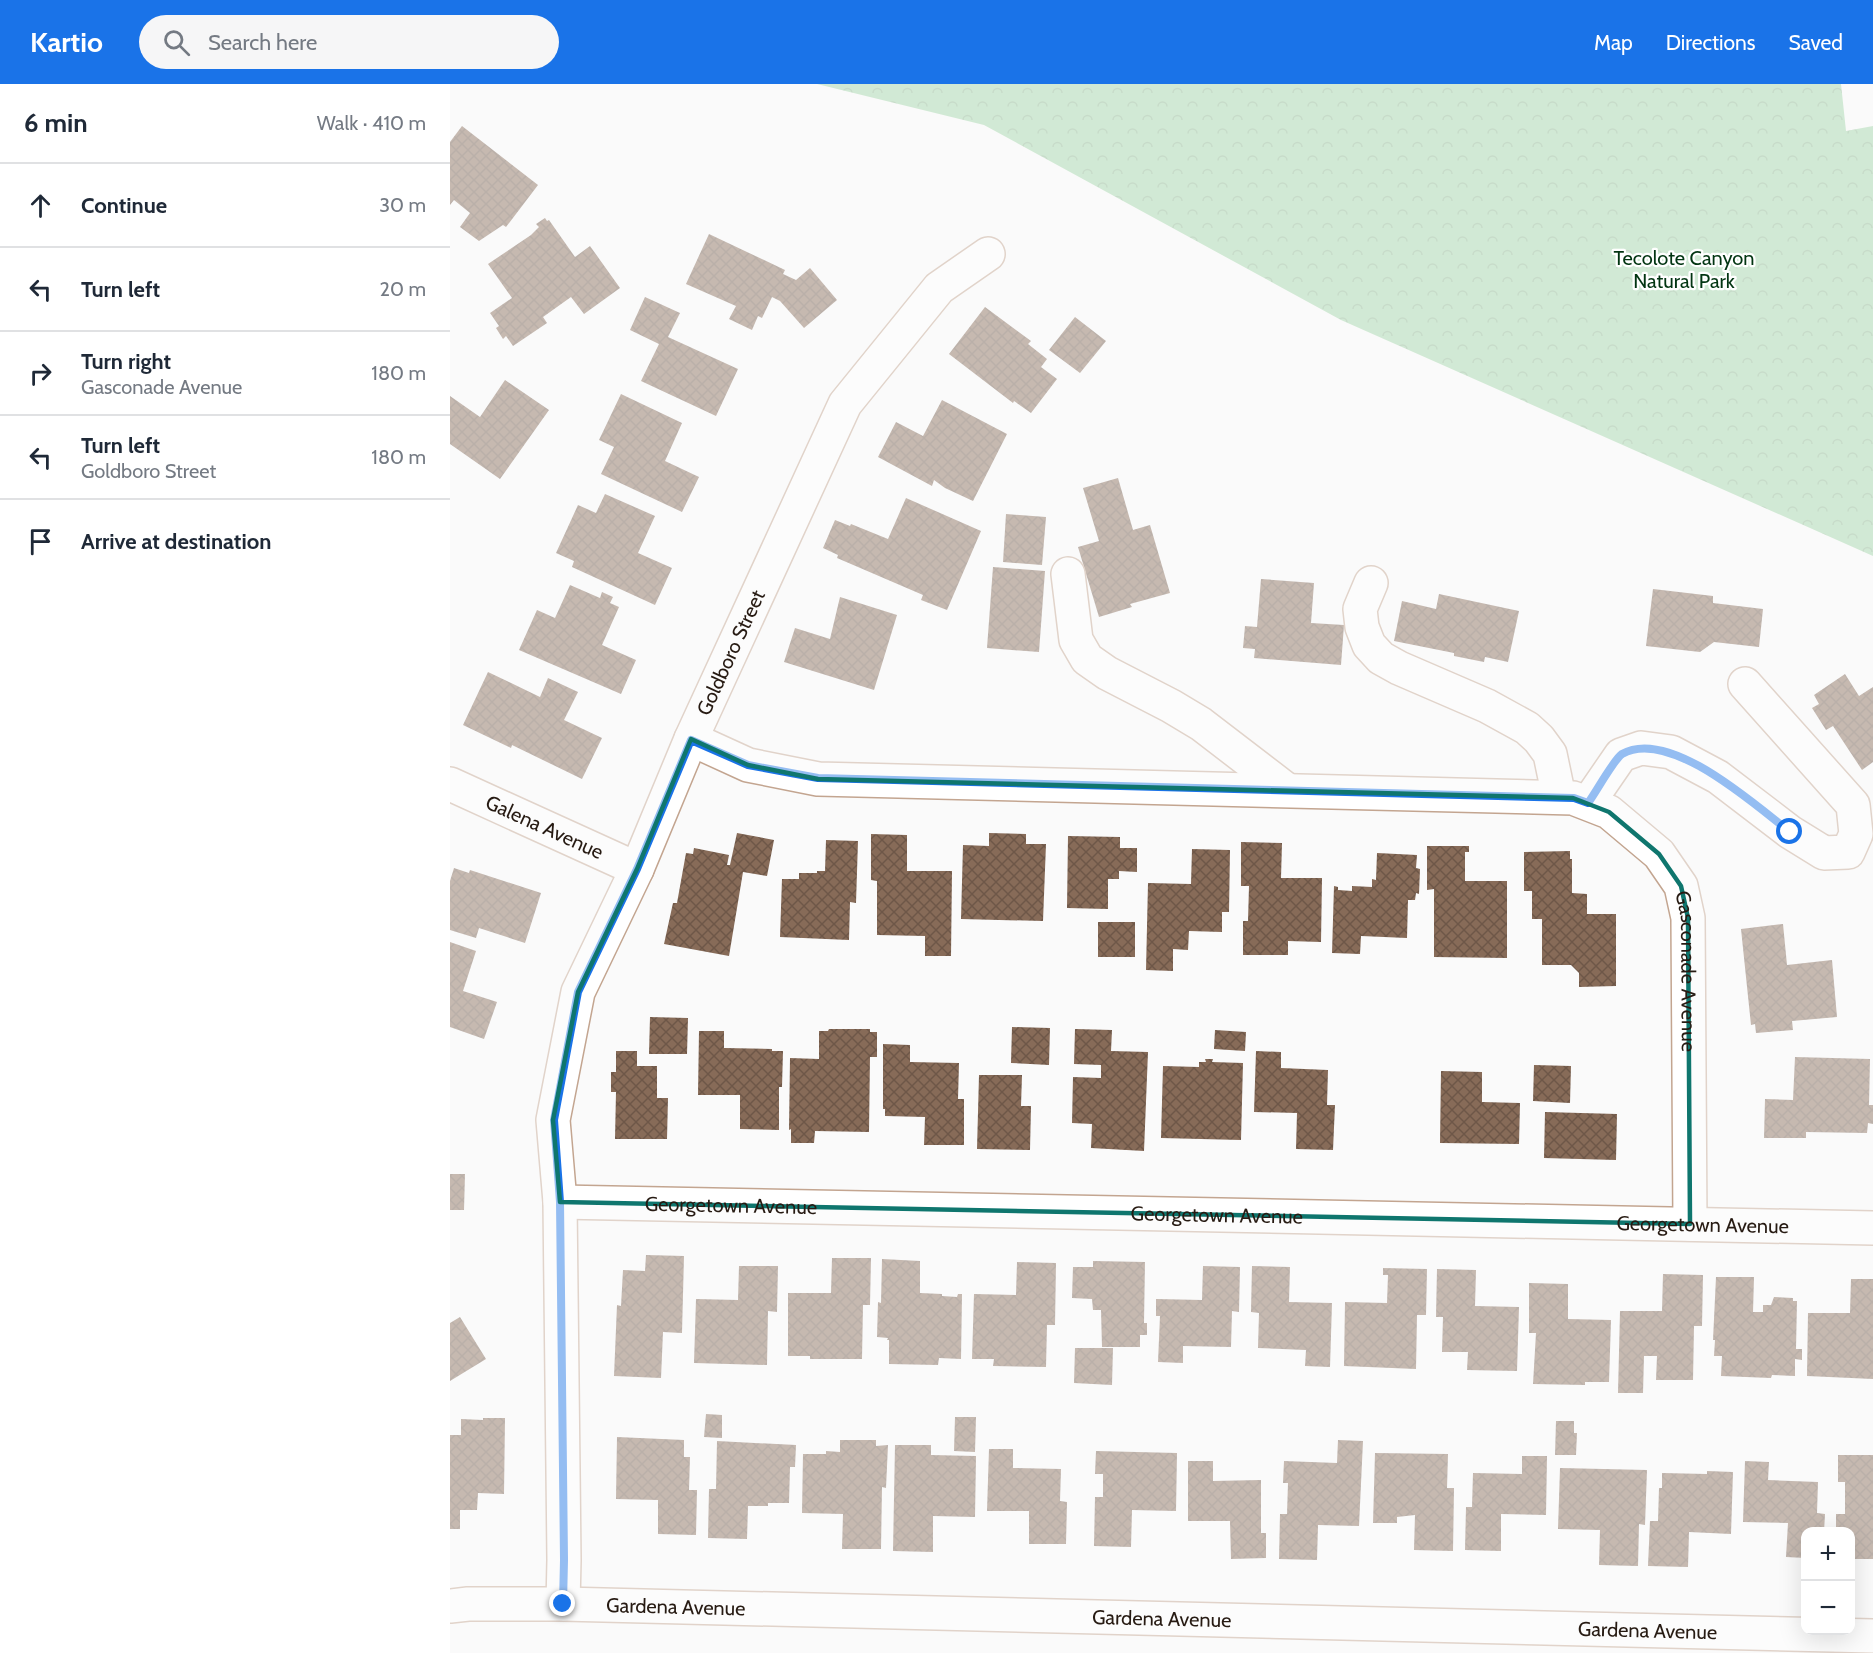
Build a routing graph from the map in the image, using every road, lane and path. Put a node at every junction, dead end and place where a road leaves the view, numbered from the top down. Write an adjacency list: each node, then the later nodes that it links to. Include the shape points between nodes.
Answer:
1 (988, 254): 5 (street, Goldboro Street, via 939,288 845,404)
2 (1068, 574): 7 (street, via 1076,640 1087,659 1201,724)
3 (1371, 583): 8 (street, via 1360,609 1362,627 1369,645 1381,658 1527,728 1550,754)
4 (1745, 684): 8 (street, via 1853,806 1856,834 1848,852 1824,853 1718,777 1671,752 1641,748 1621,755)
5 (691, 740): 7 (street, Gasconade Avenue, via 748,765 818,778); 9 (street, Goldboro Street)
6 (450, 784): 9 (street, Galena Avenue)
7 (1287, 790): 8 (street, Gasconade Avenue)
8 (1574, 800): 11 (street, Gasconade Avenue, via 1610,812 1659,854 1681,886 1688,918)
9 (637, 869): 10 (street, Goldboro Street, via 578,992 554,1120)
10 (560, 1202): 11 (street, Georgetown Avenue); 13 (street, Goldboro Street)
11 (1690, 1224): 12 (street, Georgetown Avenue)
12 (1873, 1228)
13 (563, 1604): 14 (street, Gardena Avenue); 15 (street, Gardena Avenue)
14 (450, 1606)
15 (1873, 1636)

